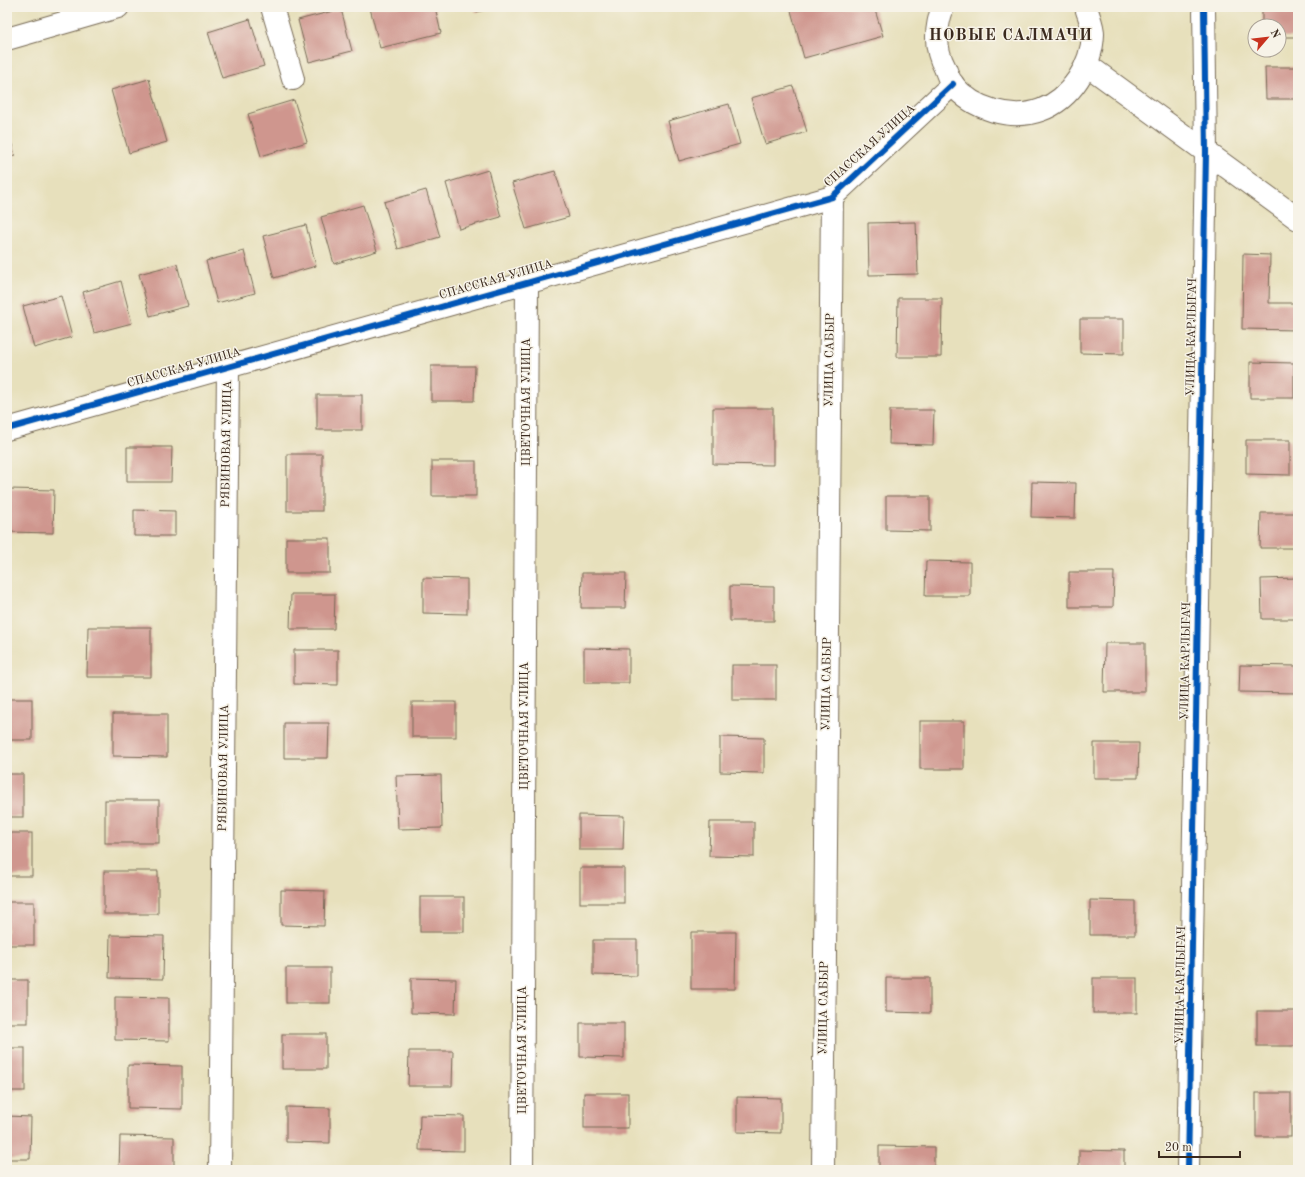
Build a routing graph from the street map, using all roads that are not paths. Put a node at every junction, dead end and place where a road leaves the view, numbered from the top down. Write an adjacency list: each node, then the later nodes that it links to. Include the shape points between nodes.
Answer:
1 (118, 7): 6 (street)
2 (272, 7): 8 (street)
3 (943, 7): 9 (street, via 937,22 938,55)
4 (1086, 7): 7 (street, via 1093,33)
5 (1204, 7): 10 (street, УЛИЦА КАРЛЫГАЧ)
6 (7, 39)
7 (1087, 65): 9 (street, via 1069,93 1041,110 1009,114 978,106); 10 (street)
8 (293, 79)
9 (953, 84): 11 (street, СПАССКАЯ УЛИЦА)
10 (1206, 152): 12 (street); 19 (street, УЛИЦА КАРЛЫГАЧ)
11 (832, 197): 13 (street, СПАССКАЯ УЛИЦА); 18 (street, УЛИЦА САБЫР)
12 (1298, 219)
13 (527, 283): 14 (street, СПАССКАЯ УЛИЦА); 17 (street, ЦВЕТОЧНАЯ УЛИЦА)
14 (228, 367): 15 (street, СПАССКАЯ УЛИЦА); 16 (street, РЯБИНОВАЯ УЛИЦА)
15 (7, 429)
16 (220, 1170)
17 (522, 1170)
18 (823, 1170)
19 (1188, 1170)

